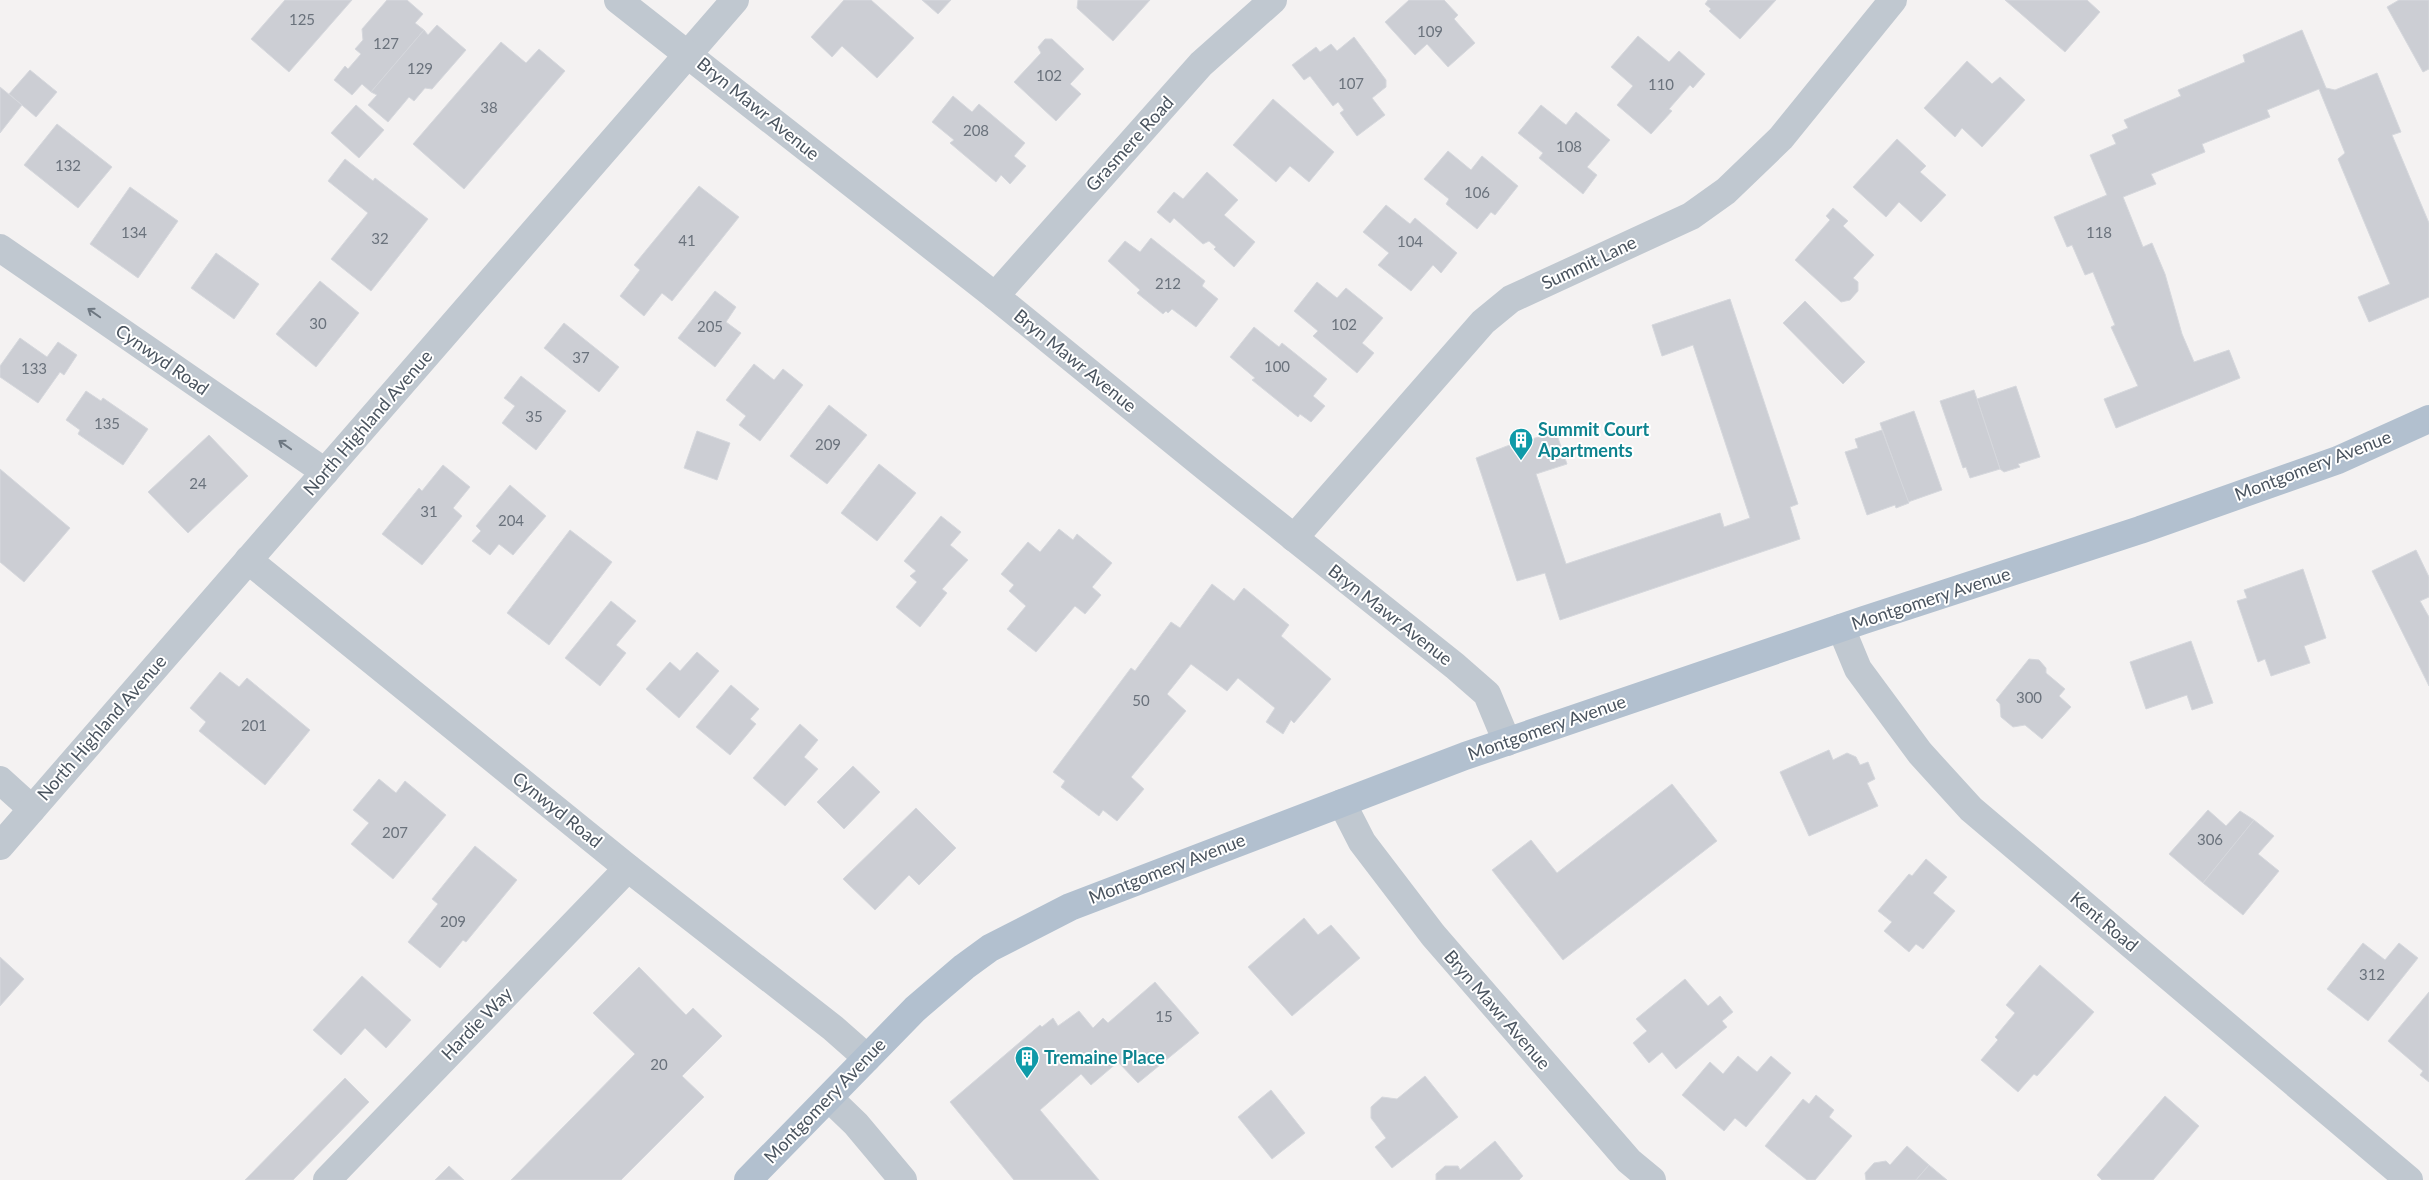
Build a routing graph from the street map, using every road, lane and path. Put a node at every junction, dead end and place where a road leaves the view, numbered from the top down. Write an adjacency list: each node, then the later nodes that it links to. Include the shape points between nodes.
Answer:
1 (618, 0): 5 (street, Bryn Mawr Avenue)
2 (735, 0): 5 (street, North Highland Avenue)
3 (1273, 0): 7 (street, Grasmere Road, via 1201,64)
4 (1892, 0): 10 (street, Summit Lane, via 1781,138 1726,191 1691,216 1511,299 1483,322)
5 (689, 54): 7 (street, Bryn Mawr Avenue); 9 (street, North Highland Avenue)
6 (0, 248): 9 (street, Cynwyd Road, one-way to 6)
7 (995, 296): 10 (street, Bryn Mawr Avenue)
8 (2429, 419): 12 (main road, Montgomery Avenue, via 2338,460 2140,530)
9 (325, 472): 11 (street, North Highland Avenue)
10 (1294, 538): 13 (street, Bryn Mawr Avenue, via 1487,694)
11 (248, 560): 16 (street, North Highland Avenue); 18 (street, Cynwyd Road)
12 (1842, 628): 13 (main road, Montgomery Avenue); 25 (street, Kent Road, via 1858,669 1920,753 1971,809)
13 (1507, 742): 15 (main road, Montgomery Avenue)
14 (0, 780): 16 (street)
15 (1342, 803): 19 (main road, Montgomery Avenue, via 1070,906 1018,932 964,967 915,1009); 24 (street, Bryn Mawr Avenue, via 1362,842 1432,935 1629,1161)
16 (32, 809): 17 (street, North Highland Avenue)
17 (0, 846)
18 (628, 868): 19 (street, Cynwyd Road); 21 (street, Hardie Way)
19 (867, 1058): 20 (main road, Montgomery Avenue)
20 (829, 1098): 22 (main road, Montgomery Avenue); 23 (street, via 856,1124)
21 (326, 1180)
22 (748, 1180)
23 (903, 1180)
24 (1652, 1180)
25 (2409, 1180)

